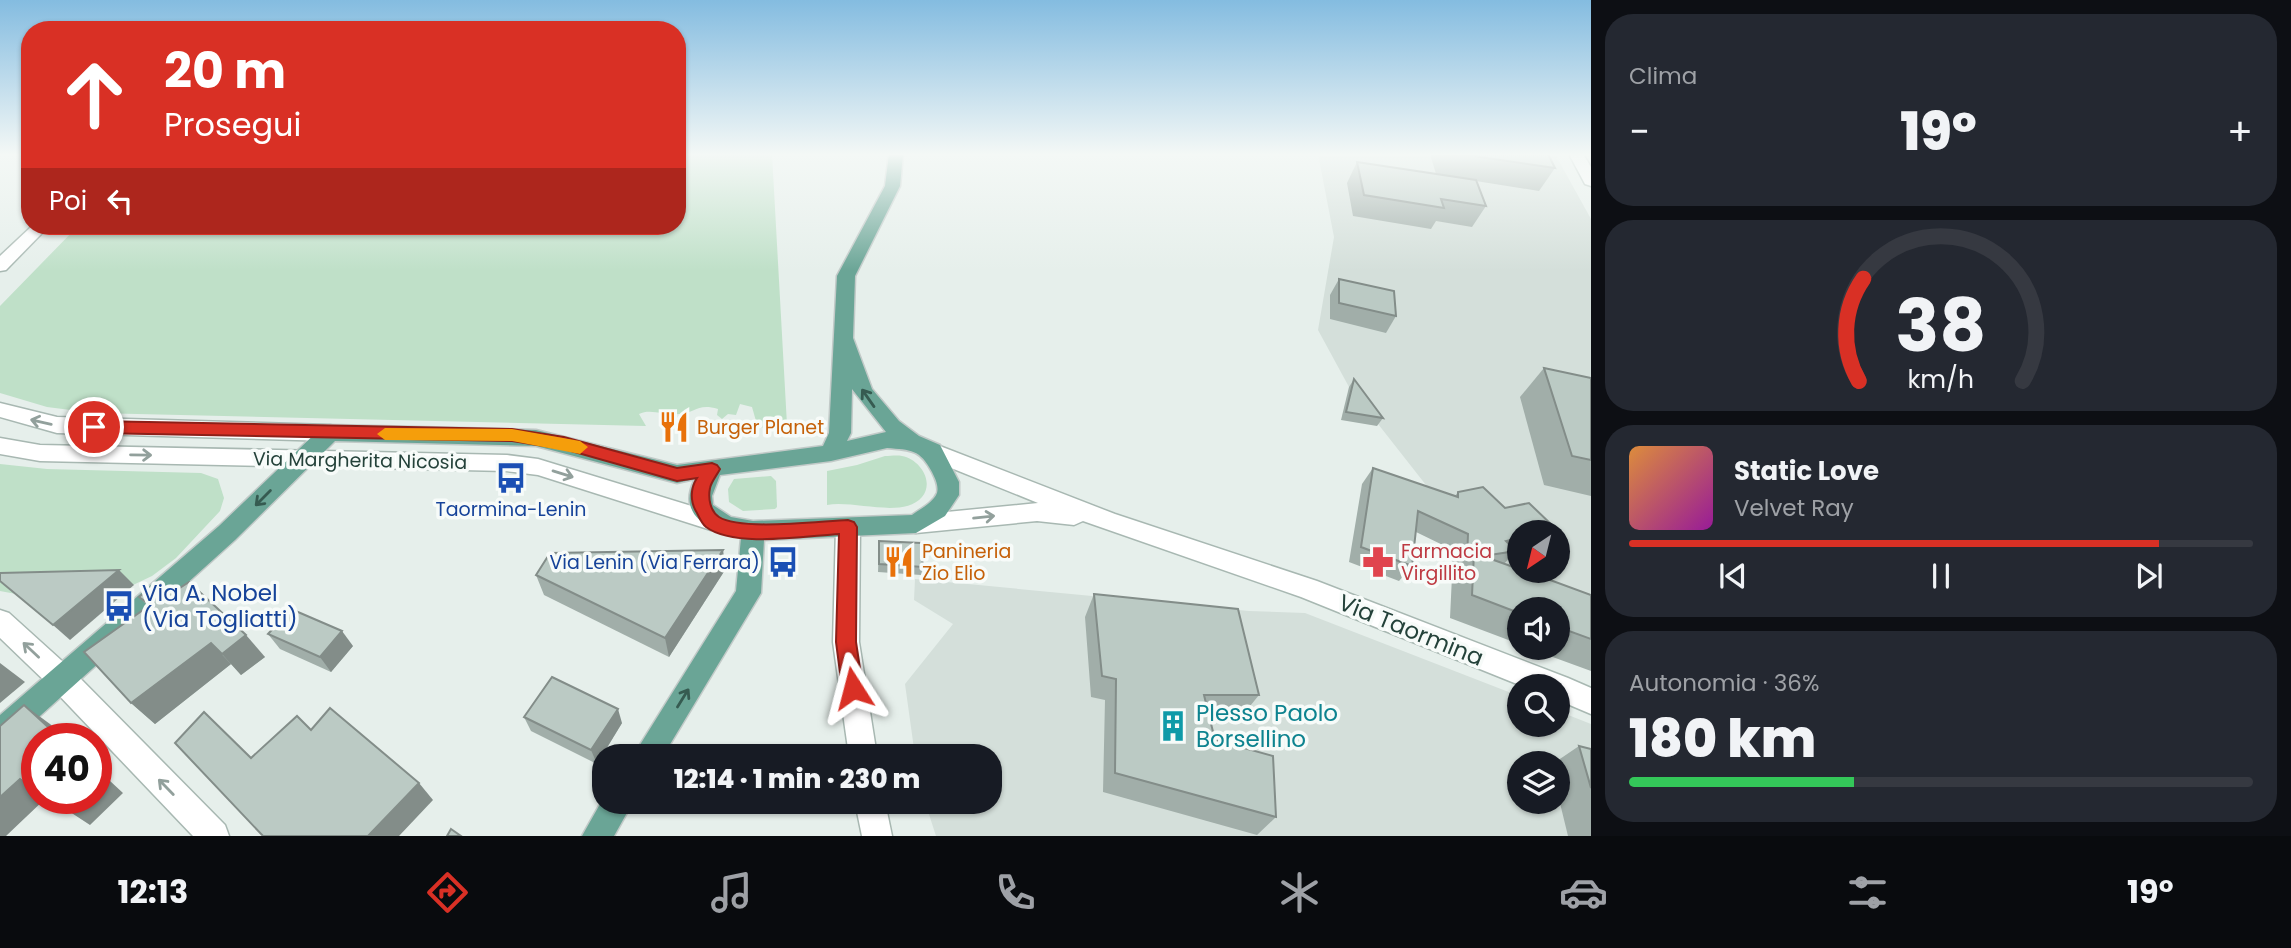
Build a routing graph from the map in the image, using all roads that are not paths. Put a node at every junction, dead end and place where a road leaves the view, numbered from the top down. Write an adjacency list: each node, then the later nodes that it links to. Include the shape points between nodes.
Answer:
1 (890, 193): 4 (main road, via 851,258 846,276)
2 (32, 235): 3 (street)
3 (0, 266)
4 (845, 340): 8 (main road, one-way to 4, via 878,412 864,393); 9 (main road, via 840,433)
5 (0, 410): 6 (street, Via Margherita Nicosia, one-way to 5, via 69,426)
6 (330, 433): 10 (main road); 11 (main road, Via Margherita Nicosia, via 524,436 677,474)
7 (0, 446): 10 (street, Via Margherita Nicosia, one-way to 10, via 40,453)
8 (921, 446): 9 (main road, Via Margherita Nicosia, via 887,440); 13 (street); 14 (main road, via 948,482 948,495 937,510)
9 (831, 453): 11 (main road, Via Margherita Nicosia)
10 (303, 459): 12 (street, Via Margherita Nicosia, one-way to 12, via 538,467); 19 (main road, one-way to 19, via 169,587)
11 (712, 469): 12 (main road, via 701,486 701,505)
12 (711, 521): 16 (main road)
13 (1107, 521): 14 (street, one-way to 13, via 1037,512); 18 (street, Via Taormina, via 1308,589)
14 (916, 524): 15 (main road)
15 (848, 527): 16 (main road); 24 (street, via 846,642)
16 (754, 531): 23 (main road, one-way to 16, via 748,593)
17 (0, 621): 19 (street, one-way to 17)
18 (1523, 674)
19 (62, 680): 22 (main road); 27 (street, one-way to 19)
20 (1570, 693): 21 (street, Via Taormina)
21 (1591, 701)
22 (0, 733)
23 (654, 744)
24 (861, 744)
25 (611, 814): 28 (main road)
26 (872, 814): 29 (street)
27 (214, 836)
28 (597, 836)
29 (877, 836)

